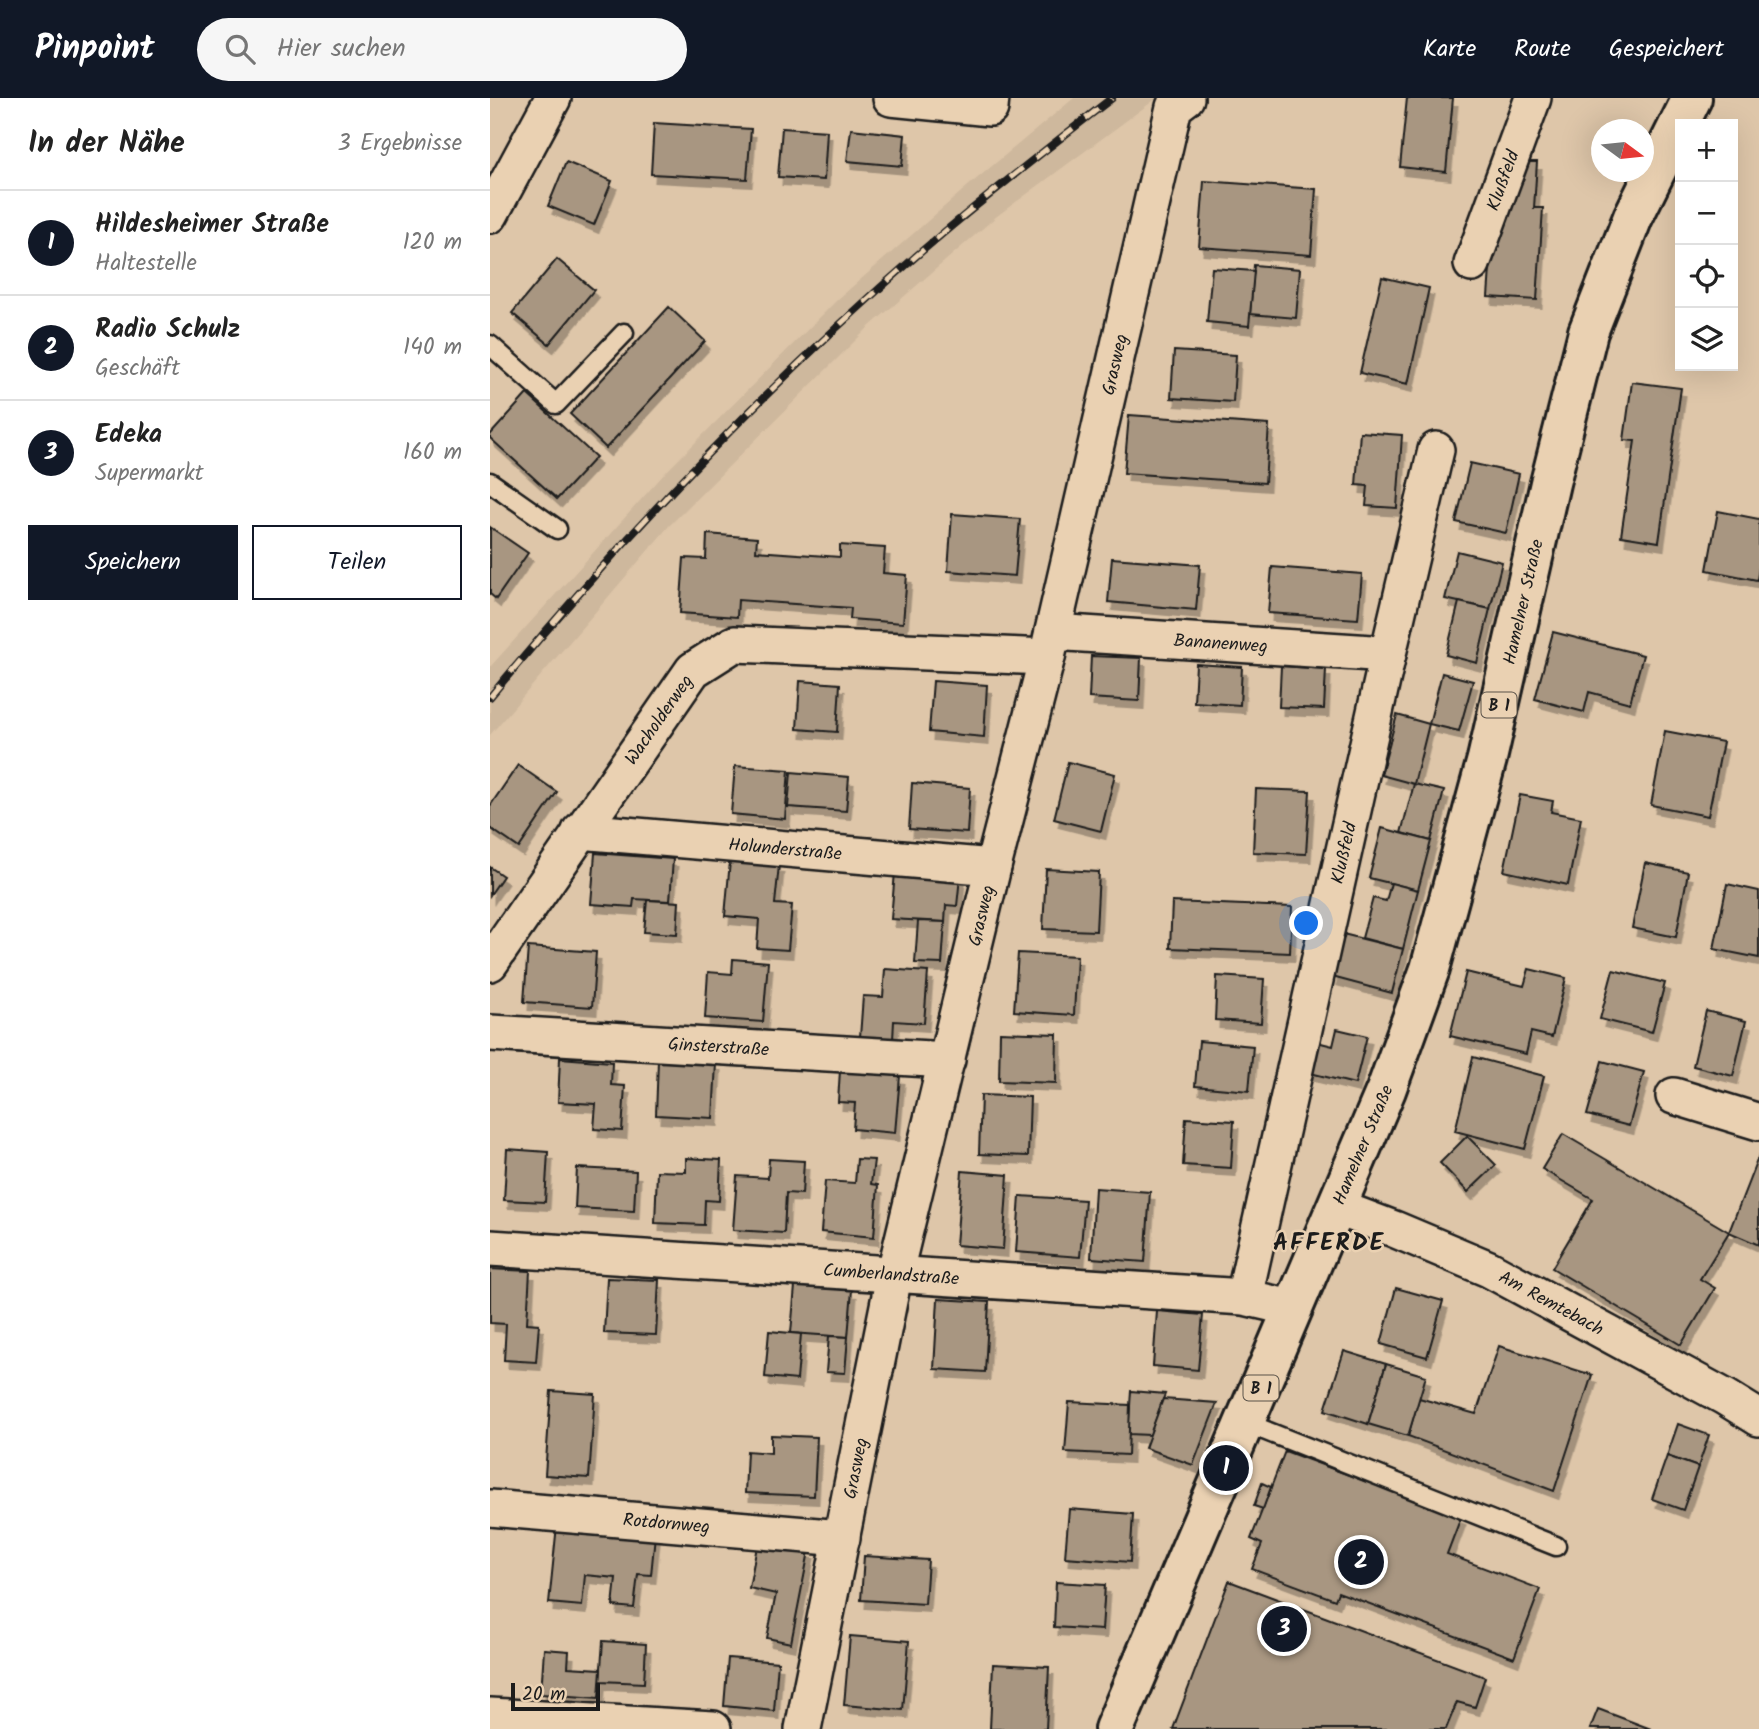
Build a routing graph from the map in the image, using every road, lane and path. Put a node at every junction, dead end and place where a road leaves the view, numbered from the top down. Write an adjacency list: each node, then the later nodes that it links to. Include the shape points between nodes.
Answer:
1 (553, 98): 7 (street)
2 (891, 98): 6 (street)
3 (1534, 98): 8 (street, Klußfeld)
4 (1692, 98): 23 (main road, Hamelner Straße / B 1, via 1633,216 1588,332 1487,759 1430,969 1386,1090)
5 (1180, 102): 14 (street, Grasweg)
6 (991, 103)
7 (490, 215)
8 (1472, 264)
9 (624, 333): 10 (lane, via 556,404)
10 (490, 345)
11 (1437, 450): 15 (street, Klußfeld)
12 (490, 482): 13 (lane)
13 (557, 529)
14 (1050, 645): 15 (street, Bananenweg); 16 (street, Wacholderweg, via 734,644 694,670); 17 (street, Grasweg)
15 (1388, 654): 26 (street, Klußfeld)
16 (580, 831): 17 (street, Holunderstraße); 18 (street, Wacholderweg)
17 (993, 867): 20 (street, Grasweg)
18 (490, 963)
19 (490, 1033): 20 (street, Ginsterstraße)
20 (947, 1060): 25 (street, Grasweg)
21 (1674, 1097): 22 (street)
22 (1759, 1122)
23 (1336, 1207): 27 (main road, Hamelner Straße / B 1); 28 (street, Am Remtebach, via 1489,1269)
24 (490, 1248): 25 (street, Cumberlandstraße)
25 (894, 1276): 26 (street, Cumberlandstraße); 31 (street, Grasweg)
26 (1244, 1297): 27 (street, Cumberlandstraße)
27 (1292, 1308): 29 (main road, B 1)
28 (1759, 1418)
29 (1246, 1423): 32 (lane); 36 (main road, B 1)
30 (490, 1508): 31 (street, Rotdornweg)
31 (842, 1538): 35 (street, Grasweg)
32 (1556, 1546)
33 (490, 1716): 34 (street)
34 (713, 1729)
35 (803, 1729)
36 (1114, 1729)

